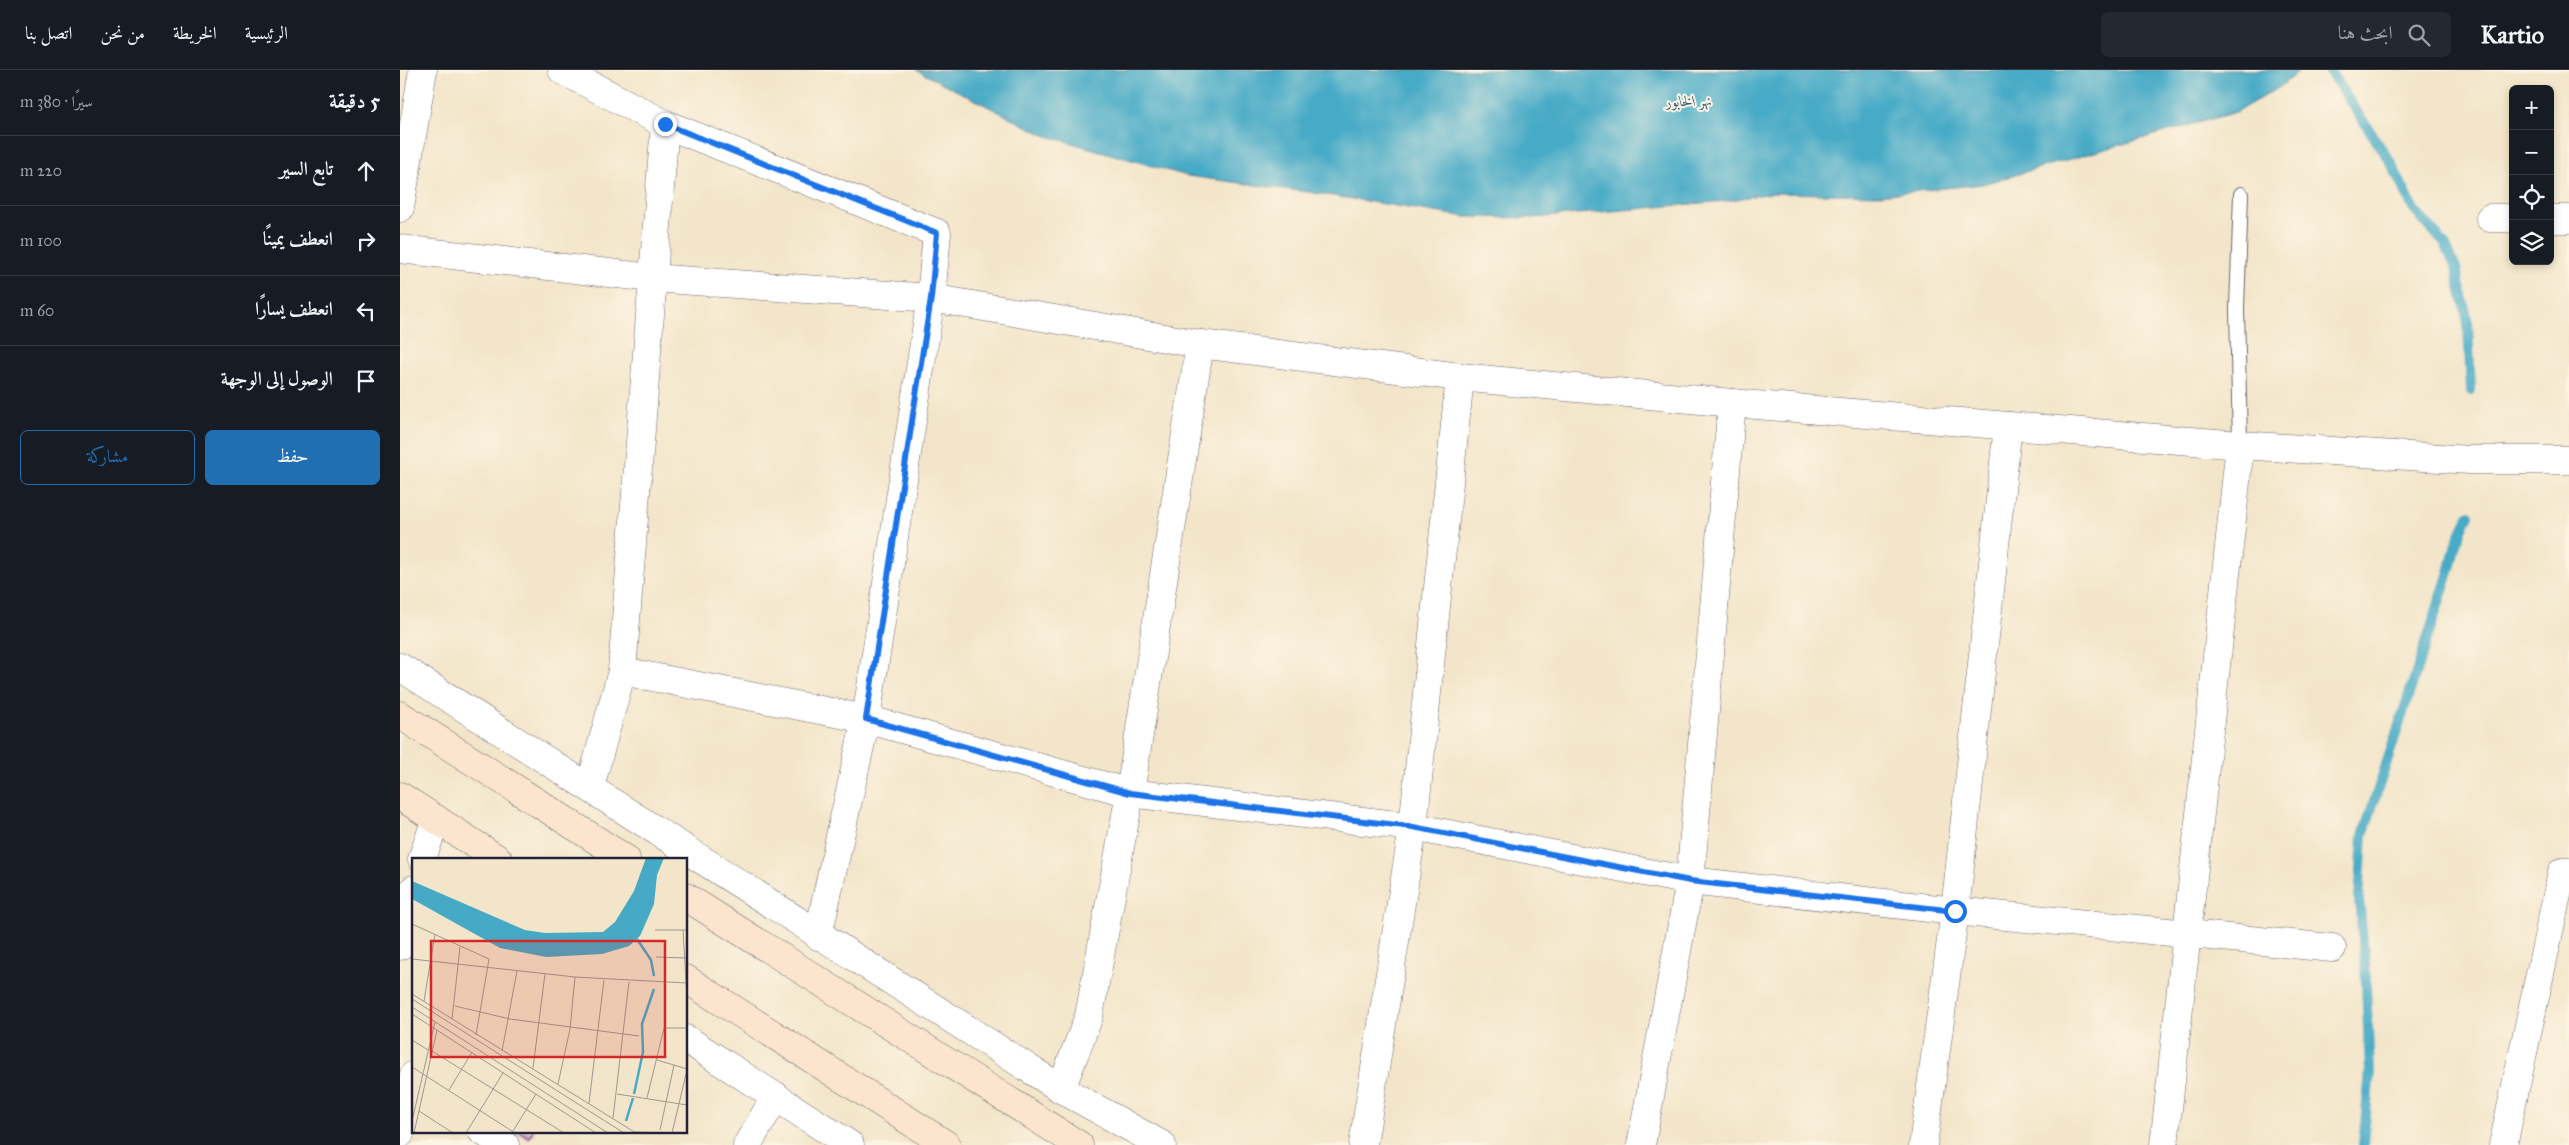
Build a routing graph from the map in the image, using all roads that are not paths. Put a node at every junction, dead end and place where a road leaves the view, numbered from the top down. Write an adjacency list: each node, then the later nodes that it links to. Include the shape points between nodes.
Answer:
1 (423, 70): 5 (street)
2 (562, 70): 3 (street)
3 (665, 124): 9 (street); 10 (street, via 937,233)
4 (2240, 194): 15 (lane, via 2237,308)
5 (400, 208)
6 (2554, 218): 7 (street)
7 (2569, 219)
8 (400, 249): 9 (street)
9 (652, 278): 10 (street); 18 (street)
10 (931, 298): 11 (street); 20 (street)
11 (1200, 344): 12 (street); 22 (street)
12 (1460, 377): 13 (street); 25 (street)
13 (1732, 403): 14 (street); 32 (street)
14 (2008, 426): 15 (street); 35 (street)
15 (2240, 445): 16 (street, via 2470,460); 36 (street)
16 (2569, 460)
17 (400, 667): 21 (street)
18 (622, 671): 20 (street); 21 (street)
19 (400, 716): 29 (main road)
20 (866, 719): 22 (street); 37 (street)
21 (590, 787): 37 (street)
22 (1130, 793): 25 (street); 43 (street, via 1089,1016)
23 (400, 796): 24 (main road)
24 (436, 819): 26 (main road); 28 (street)
25 (1413, 827): 32 (street); 53 (street)
26 (485, 855)
27 (400, 858): 30 (street)
28 (422, 858)
29 (624, 858)
30 (412, 865)
31 (2569, 872): 57 (street, via 2562,872)
32 (1690, 881): 35 (street); 54 (street)
33 (412, 897): 38 (street)
34 (688, 898): 51 (main road)
35 (1955, 911): 36 (street); 55 (street)
36 (2187, 934): 39 (street); 56 (street)
37 (818, 936): 43 (street)
38 (400, 946)
39 (2332, 948)
40 (688, 980): 50 (main road)
41 (688, 1040): 44 (street)
42 (412, 1088): 46 (street)
43 (1061, 1089): 52 (street)
44 (776, 1096): 48 (street); 49 (street)
45 (484, 1132): 47 (street)
46 (400, 1134)
47 (505, 1145)
48 (747, 1145)
49 (850, 1145)
50 (947, 1145)
51 (1079, 1145)
52 (1162, 1145)
53 (1363, 1145)
54 (1641, 1145)
55 (1923, 1145)
56 (2164, 1145)
57 (2503, 1145)

